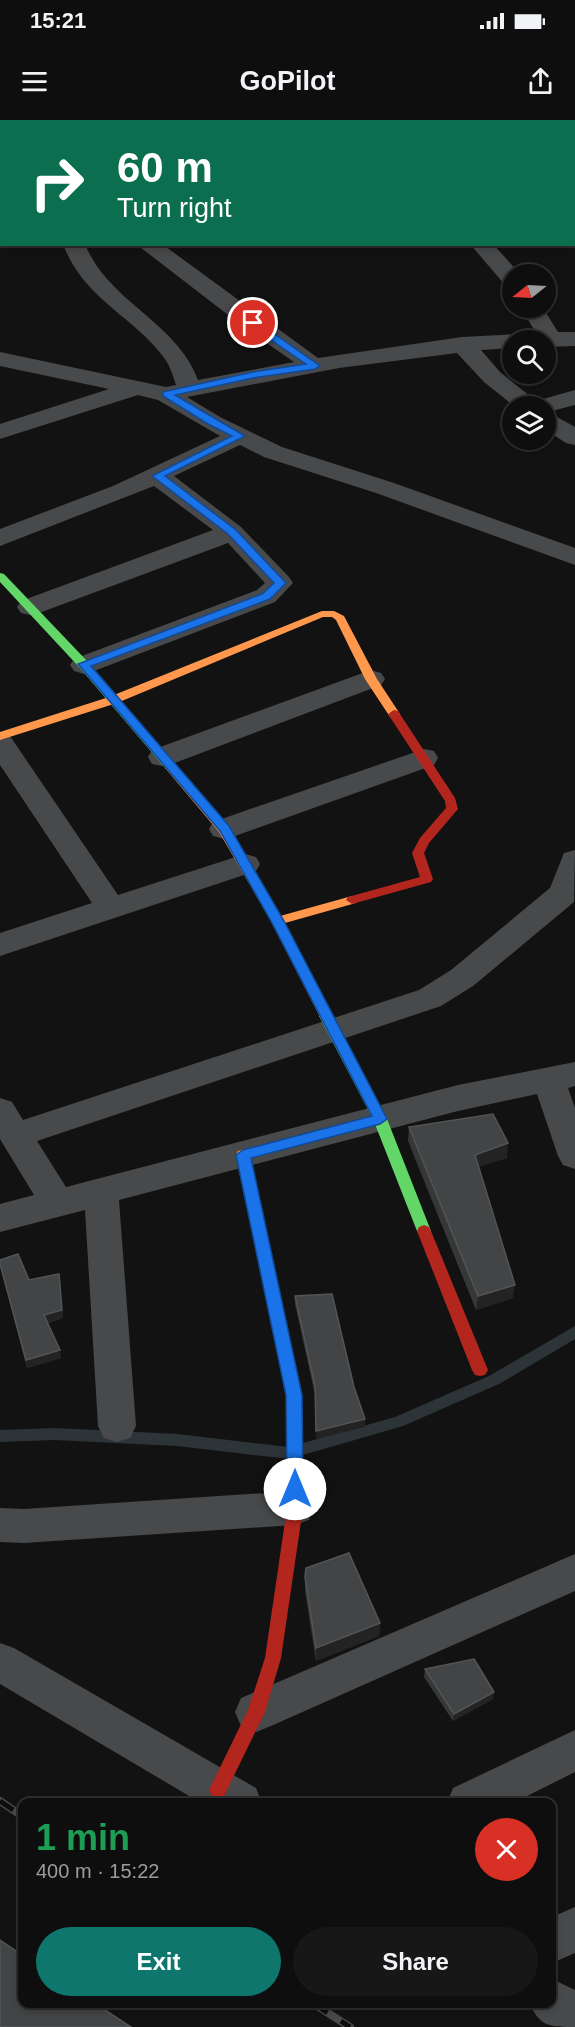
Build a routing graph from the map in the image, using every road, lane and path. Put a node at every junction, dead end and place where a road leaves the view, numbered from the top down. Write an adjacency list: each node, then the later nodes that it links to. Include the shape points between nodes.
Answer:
1 (75, 246): 12 (street, via 80,262 175,355)
2 (150, 246): 10 (street)
3 (484, 246): 4 (street)
4 (502, 267)
5 (556, 339): 6 (street)
6 (575, 339)
7 (502, 342): 8 (street)
8 (462, 344): 10 (street); 13 (street)
9 (0, 359): 11 (street)
10 (315, 366): 12 (street)
11 (138, 388): 12 (street); 17 (street)
12 (178, 391): 18 (street, via 211,422)
13 (516, 396)
14 (575, 397): 15 (street)
15 (556, 403)
16 (556, 426): 19 (street)
17 (0, 432)
18 (240, 436): 20 (street); 23 (street, via 273,452)
19 (575, 438)
20 (157, 476): 21 (street); 22 (street)
21 (232, 532): 25 (street); 26 (street, via 280,583 276,589)
22 (0, 538)
23 (575, 557)
24 (0, 576): 25 (street)
25 (30, 607): 26 (street)
26 (84, 664): 28 (street)
27 (371, 679): 28 (street, via 340,618 322,614); 31 (street); 32 (street)
28 (113, 700): 29 (street); 31 (street)
29 (0, 736)
30 (0, 743): 37 (street)
31 (162, 757): 33 (street)
32 (424, 758): 33 (street); 38 (street, via 452,808 418,853 427,879)
33 (224, 829): 35 (street)
34 (575, 860): 36 (street)
35 (245, 864): 37 (street); 38 (street)
36 (569, 896): 40 (street, via 430,998)
37 (111, 908): 39 (street)
38 (277, 921): 40 (street)
39 (0, 945)
40 (335, 1030): 42 (street); 43 (street)
41 (562, 1076): 42 (street); 45 (street)
42 (380, 1119): 44 (street); 49 (street)
43 (8, 1123): 47 (street)
44 (243, 1155): 46 (street); 51 (street, via 294,1395)
45 (575, 1156)
46 (101, 1193): 47 (street); 50 (street)
47 (58, 1204): 48 (street)
48 (0, 1218)
49 (480, 1370)
50 (117, 1426)
51 (295, 1508): 52 (street); 55 (street, via 273,1658)
52 (0, 1525)
53 (575, 1572): 55 (street)
54 (0, 1662): 57 (street)
55 (256, 1712): 57 (street)
56 (575, 1750): 58 (street)
57 (229, 1796)
58 (478, 1798)
59 (575, 1929): 60 (street)
60 (556, 1939)
61 (556, 2004): 62 (street)
62 (575, 2016)

